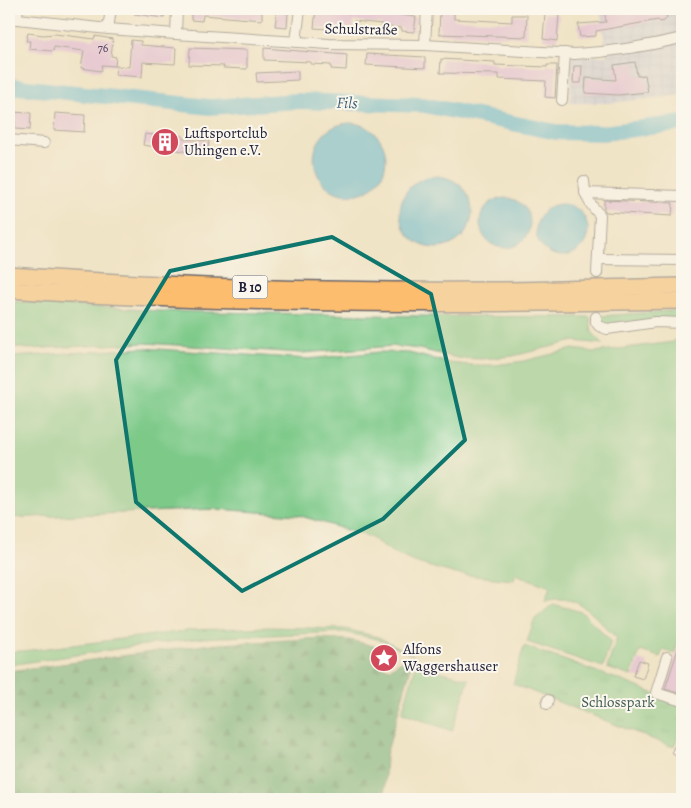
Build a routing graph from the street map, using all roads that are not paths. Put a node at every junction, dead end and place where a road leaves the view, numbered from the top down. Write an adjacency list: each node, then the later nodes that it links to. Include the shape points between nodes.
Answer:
1 (110, 9): 6 (street)
2 (177, 9): 7 (street)
3 (300, 9): 9 (street)
4 (427, 9): 10 (street)
5 (14, 15): 6 (street, Schulstraße)
6 (108, 29): 7 (street, Schulstraße)
7 (176, 34): 9 (street, Schulstraße)
8 (682, 38): 11 (street, Schulstraße, via 595,53)
9 (296, 42): 10 (street, Schulstraße)
10 (425, 45): 11 (street, Schulstraße)
11 (565, 53): 12 (street)
12 (562, 100)
13 (9, 140): 14 (street)
14 (44, 144)
15 (584, 180): 16 (street)
16 (585, 193): 17 (street); 18 (street, via 600,215)
17 (682, 196)
18 (598, 259): 19 (street); 20 (street)
19 (682, 260)
20 (597, 274)
21 (9, 275): 22 (highway, B 10, via 117,282 379,290)
22 (682, 286)
23 (9, 290): 24 (highway, B 10, via 267,302)
24 (682, 301)
25 (596, 317): 26 (street, via 599,326 607,329 656,322)
26 (682, 323)
27 (667, 657): 28 (street, via 656,693)
28 (682, 701)

